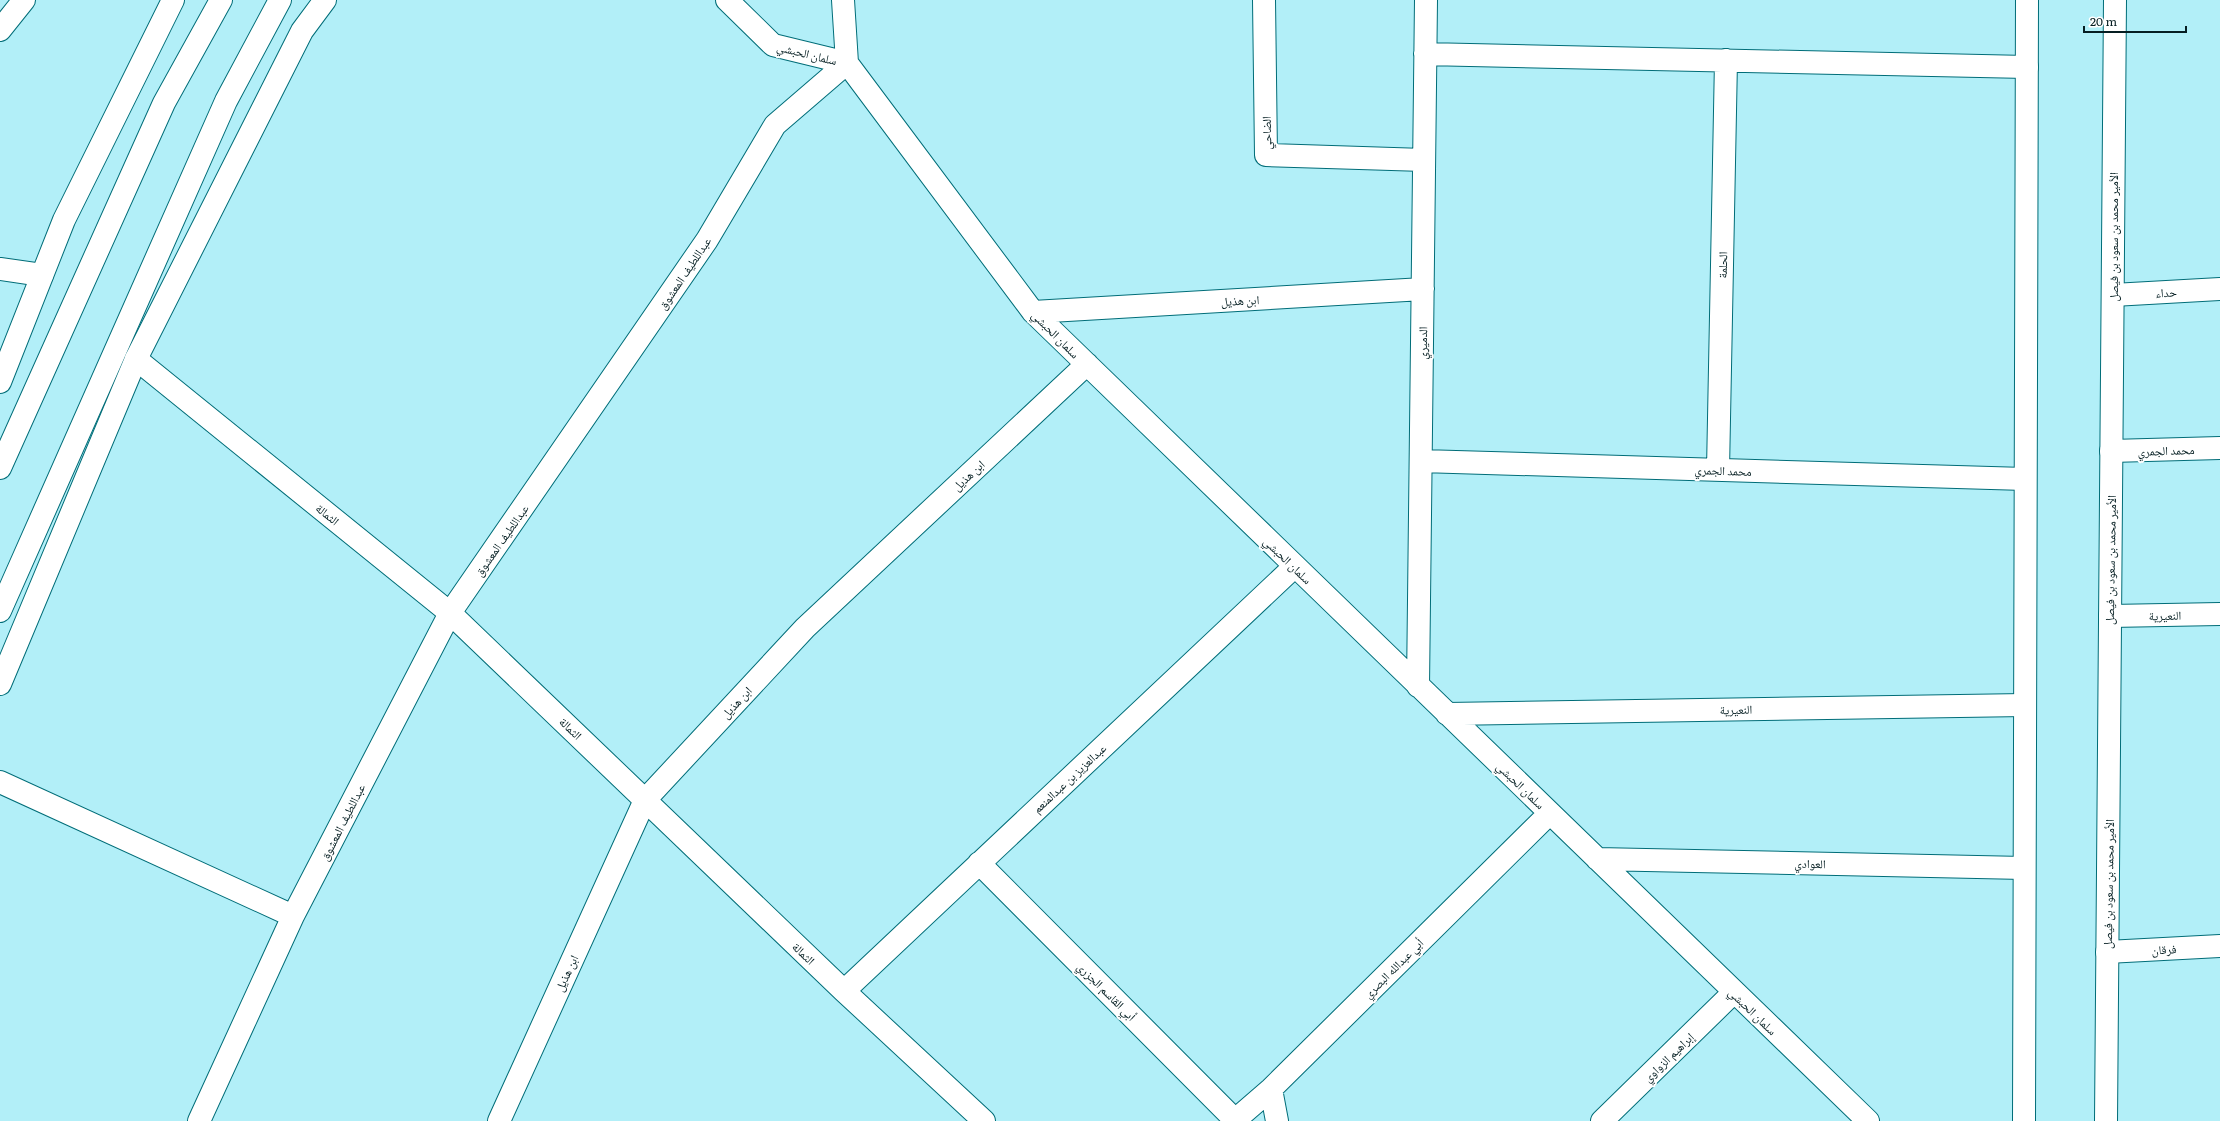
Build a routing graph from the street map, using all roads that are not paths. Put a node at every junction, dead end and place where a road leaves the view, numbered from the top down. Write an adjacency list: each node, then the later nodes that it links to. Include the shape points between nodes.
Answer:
1 (24, 0): 12 (main road)
2 (173, 0): 19 (main road, via 64,220)
3 (221, 0): 30 (main road, via 164,104)
4 (280, 0): 34 (main road, via 226,101)
5 (326, 0): 24 (main road, via 302,31)
6 (727, 0): 15 (main road, سلمان الحبشي, via 773,45)
7 (843, 0): 15 (main road)
8 (1264, 0): 17 (main road, الضاحي, via 1266,155)
9 (1426, 0): 13 (main road, الدميري)
10 (2027, 0): 16 (main road)
11 (2115, 0): 22 (main road, الأمير محمد بن سعود بن فيصل)
12 (0, 30)
13 (1425, 54): 14 (main road); 17 (main road, الدميري)
14 (1726, 60): 16 (main road); 31 (main road, الحلمة)
15 (847, 63): 23 (main road, سلمان الحبشي); 35 (main road, عبداللطيف المعشوق, via 775,125 707,240)
16 (2027, 68): 32 (main road)
17 (1424, 160): 20 (main road, الدميري)
18 (0, 269): 19 (main road)
19 (42, 275): 26 (main road)
20 (1423, 289): 23 (main road, ابن هذيل); 29 (main road, الدميري)
21 (2220, 289): 22 (main road, حداء)
22 (2113, 296): 28 (main road, الأمير محمد بن سعود بن فيصل)
23 (1033, 312): 25 (main road, سلمان الحبشي)
24 (136, 359): 35 (main road, الثمالة); 38 (main road)
25 (1087, 364): 33 (main road, سلمان الحبشي); 43 (main road, ابن هذيل, via 804,628)
26 (0, 382)
27 (2220, 448): 28 (main road, محمد الجمري)
28 (2111, 452): 37 (main road, الأمير محمد بن سعود بن فيصل)
29 (1421, 461): 31 (main road, محمد الجمري); 39 (main road, الدميري)
30 (0, 468)
31 (1718, 470): 32 (main road, محمد الجمري)
32 (2025, 479): 40 (main road)
33 (1295, 566): 39 (main road, سلمان الحبشي); 46 (main road, عبدالعزيز بن عبدالمنعم)
34 (0, 611)
35 (450, 613): 43 (main road, الثمالة); 48 (main road, عبداللطيف المعشوق)
36 (2220, 614): 37 (main road, النعيرية)
37 (2110, 616): 50 (main road, الأمير محمد بن سعود بن فيصل)
38 (0, 684)
39 (1418, 686): 41 (main road, سلمان الحبشي)
40 (2025, 705): 41 (main road, النعيرية); 47 (main road)
41 (1447, 714): 44 (main road, سلمان الحبشي)
42 (0, 782): 48 (main road)
43 (645, 800): 51 (main road, الثمالة); 56 (main road, ابن هذيل)
44 (1550, 813): 45 (main road, سلمان الحبشي); 53 (main road, أبي عبدالله البصري)
45 (1597, 859): 47 (main road, العوادي); 52 (main road, سلمان الحبشي)
46 (979, 863): 51 (main road, عبدالعزيز بن عبدالمنعم); 54 (main road, أبي القاسم الجزري)
47 (2024, 868): 61 (main road)
48 (293, 916): 55 (main road, عبداللطيف المعشوق)
49 (2220, 946): 50 (main road, فرقان)
50 (2107, 952): 62 (main road, الأمير محمد بن سعود بن فيصل)
51 (844, 992): 57 (main road, الثمالة)
52 (1734, 992): 59 (main road, إبراهيم الزواوي); 60 (main road, سلمان الحبشي)
53 (1271, 1089): 54 (main road, أبي عبدالله البصري); 58 (main road)
54 (1235, 1120)
55 (199, 1121)
56 (499, 1121)
57 (984, 1121)
58 (1277, 1121)
59 (1602, 1121)
60 (1868, 1121)
61 (2024, 1121)
62 (2106, 1121)

